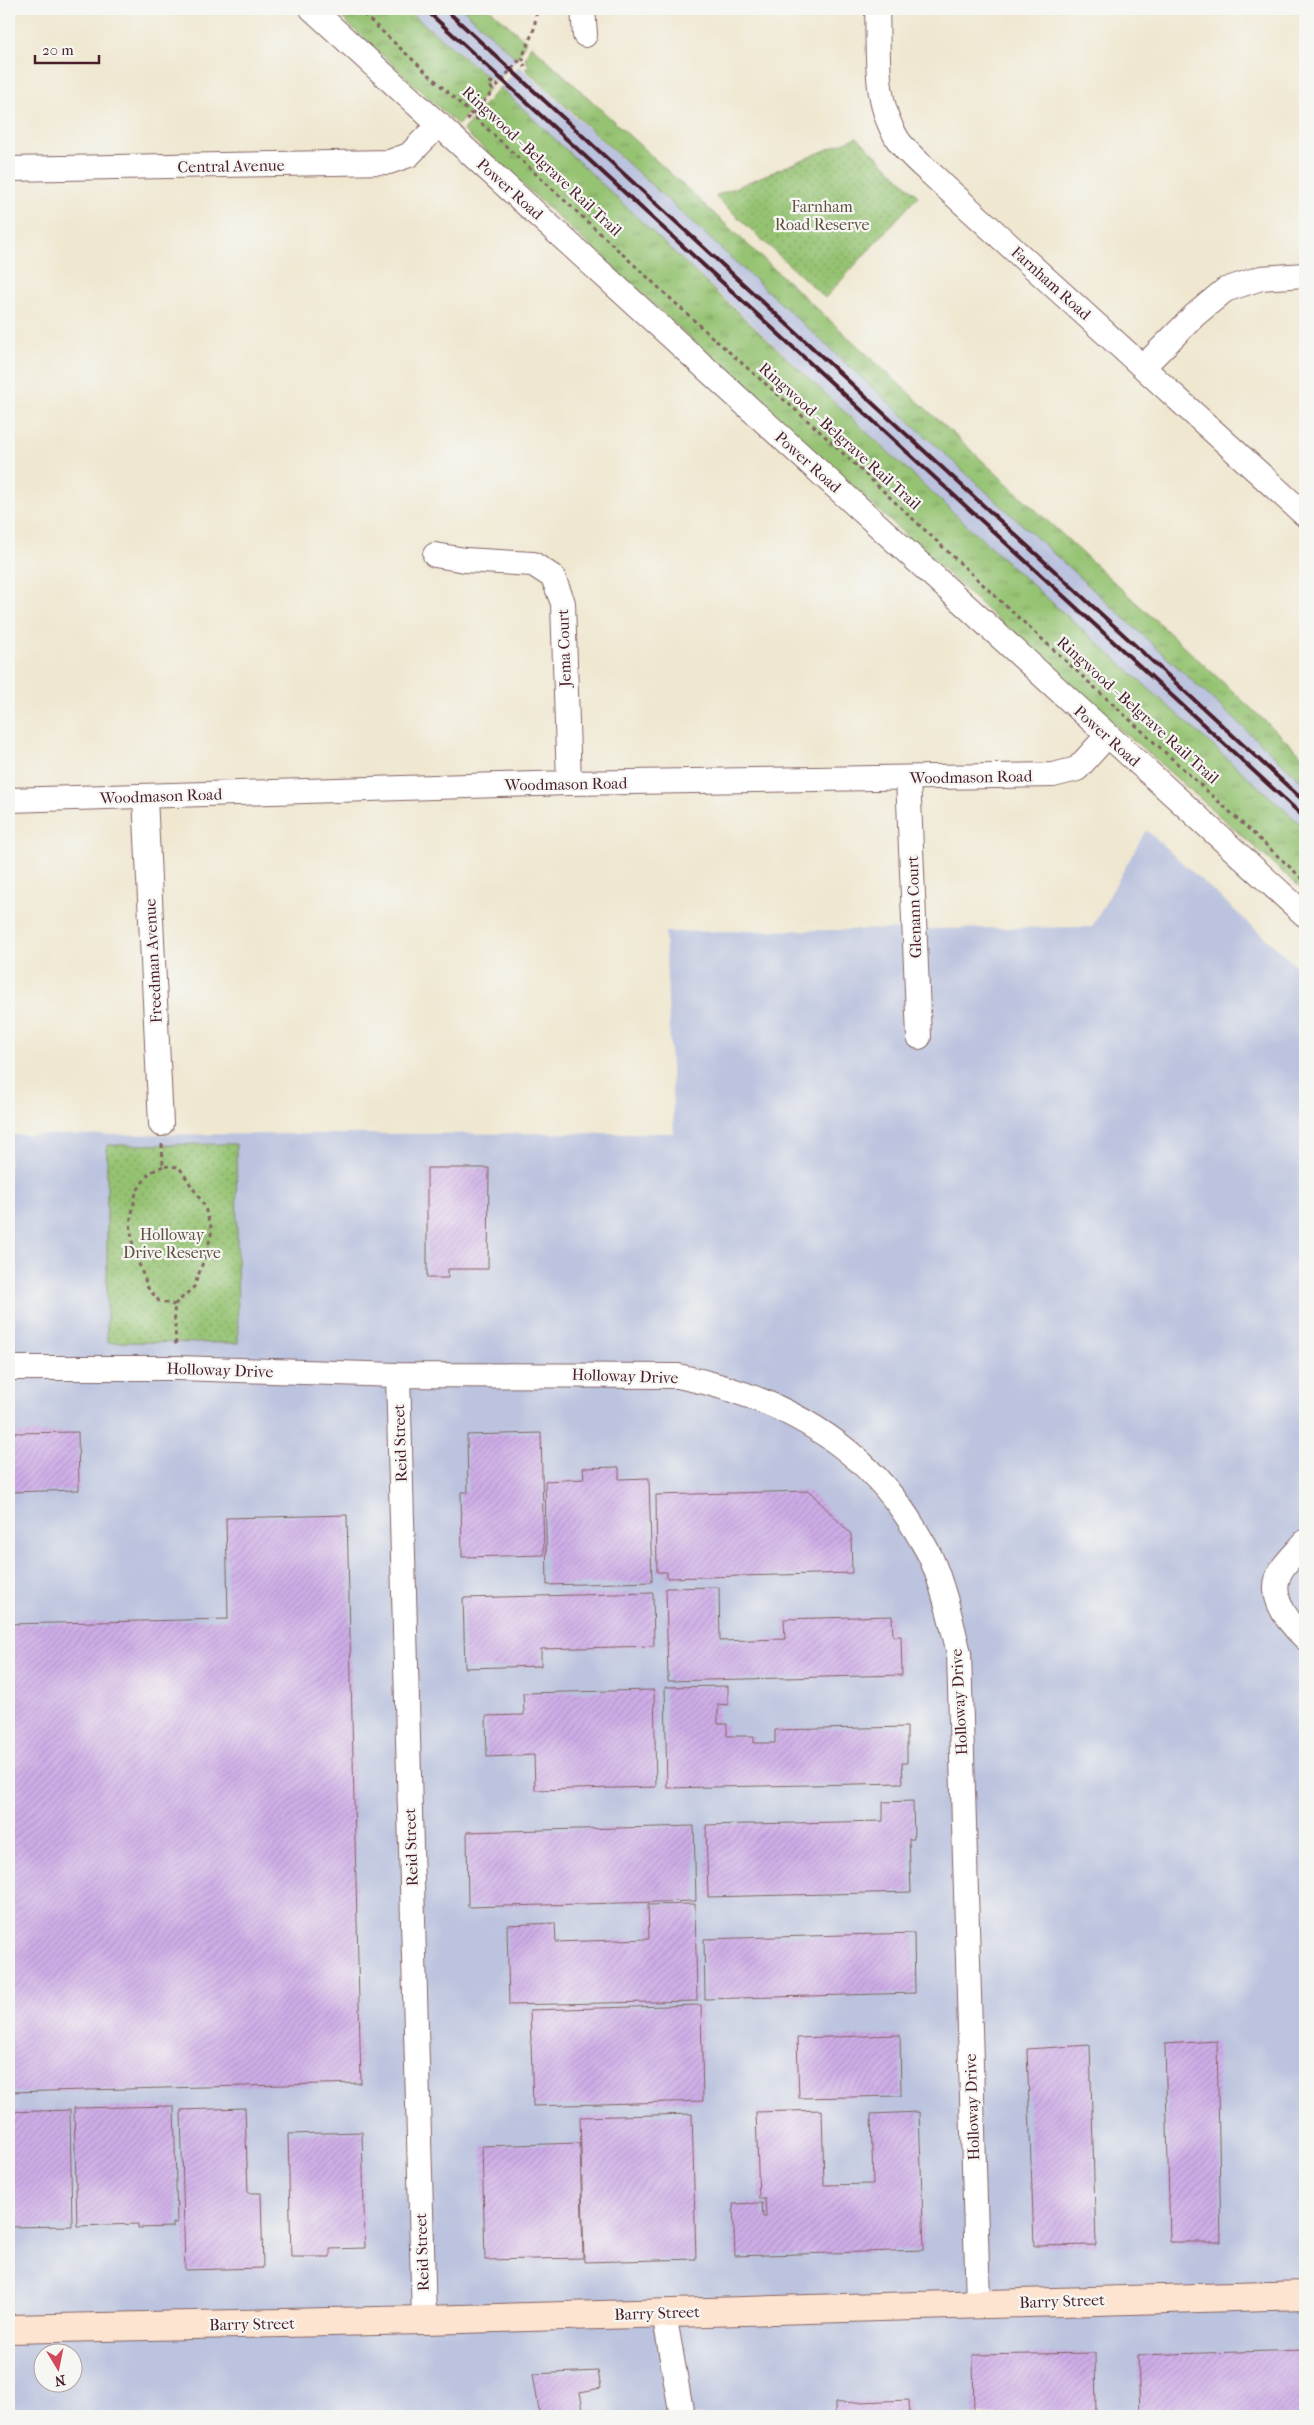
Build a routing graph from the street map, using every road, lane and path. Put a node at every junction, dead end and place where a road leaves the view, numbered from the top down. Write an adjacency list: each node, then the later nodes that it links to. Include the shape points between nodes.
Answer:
1 (312, 9): 8 (street, Power Road)
2 (358, 9): 7 (path, Ringwood - Belgrave Rail Trail)
3 (536, 9): 7 (path, via 534,29 522,58 526,64 524,66 518,61 497,86 491,82 493,91)
4 (583, 9): 6 (street)
5 (877, 9): 11 (street, Farnham Road, via 881,95 899,142)
6 (585, 35)
7 (473, 114): 8 (path); 19 (path, Ringwood - Belgrave Rail Trail)
8 (446, 130): 9 (street, Central Avenue, via 409,155 389,162); 14 (street, Power Road)
9 (9, 169)
10 (1305, 275): 11 (street, via 1261,278 1225,290)
11 (1143, 367): 12 (street, Farnham Road)
12 (1305, 515)
13 (435, 555): 16 (street, Jema Court, via 534,564 553,577 563,603)
14 (1107, 736): 15 (street, Woodmason Road, via 1077,768 1053,775); 20 (street, Power Road)
15 (908, 778): 16 (street, Woodmason Road); 21 (street, Glenann Court)
16 (569, 784): 17 (street, Woodmason Road)
17 (145, 797): 18 (street, Woodmason Road); 22 (street, Freedman Avenue)
18 (9, 800)
19 (1305, 881)
20 (1305, 915)
21 (919, 1037)
22 (161, 1124): 23 (path)
23 (163, 1166): 24 (path, via 149,1173 136,1192 130,1223 133,1248 148,1288 159,1301); 24 (path, via 179,1167 186,1176 204,1205 212,1230 194,1287)
24 (174, 1305): 26 (path)
25 (9, 1368): 26 (street, Holloway Drive)
26 (177, 1368): 27 (street, Holloway Drive)
27 (398, 1375): 31 (street, Holloway Drive, via 642,1374 678,1376 714,1384 760,1400 823,1431 877,1479 903,1510 931,1557 958,1653); 33 (street, Reid Street)
28 (1305, 1542): 29 (street, via 1282,1567 1276,1597 1281,1612)
29 (1305, 1638)
30 (1305, 2294): 31 (main road, Barry Street)
31 (978, 2304): 32 (main road, Barry Street)
32 (664, 2313): 33 (main road, Barry Street); 35 (street)
33 (424, 2320): 34 (main road, Barry Street)
34 (9, 2329)
35 (682, 2416)

